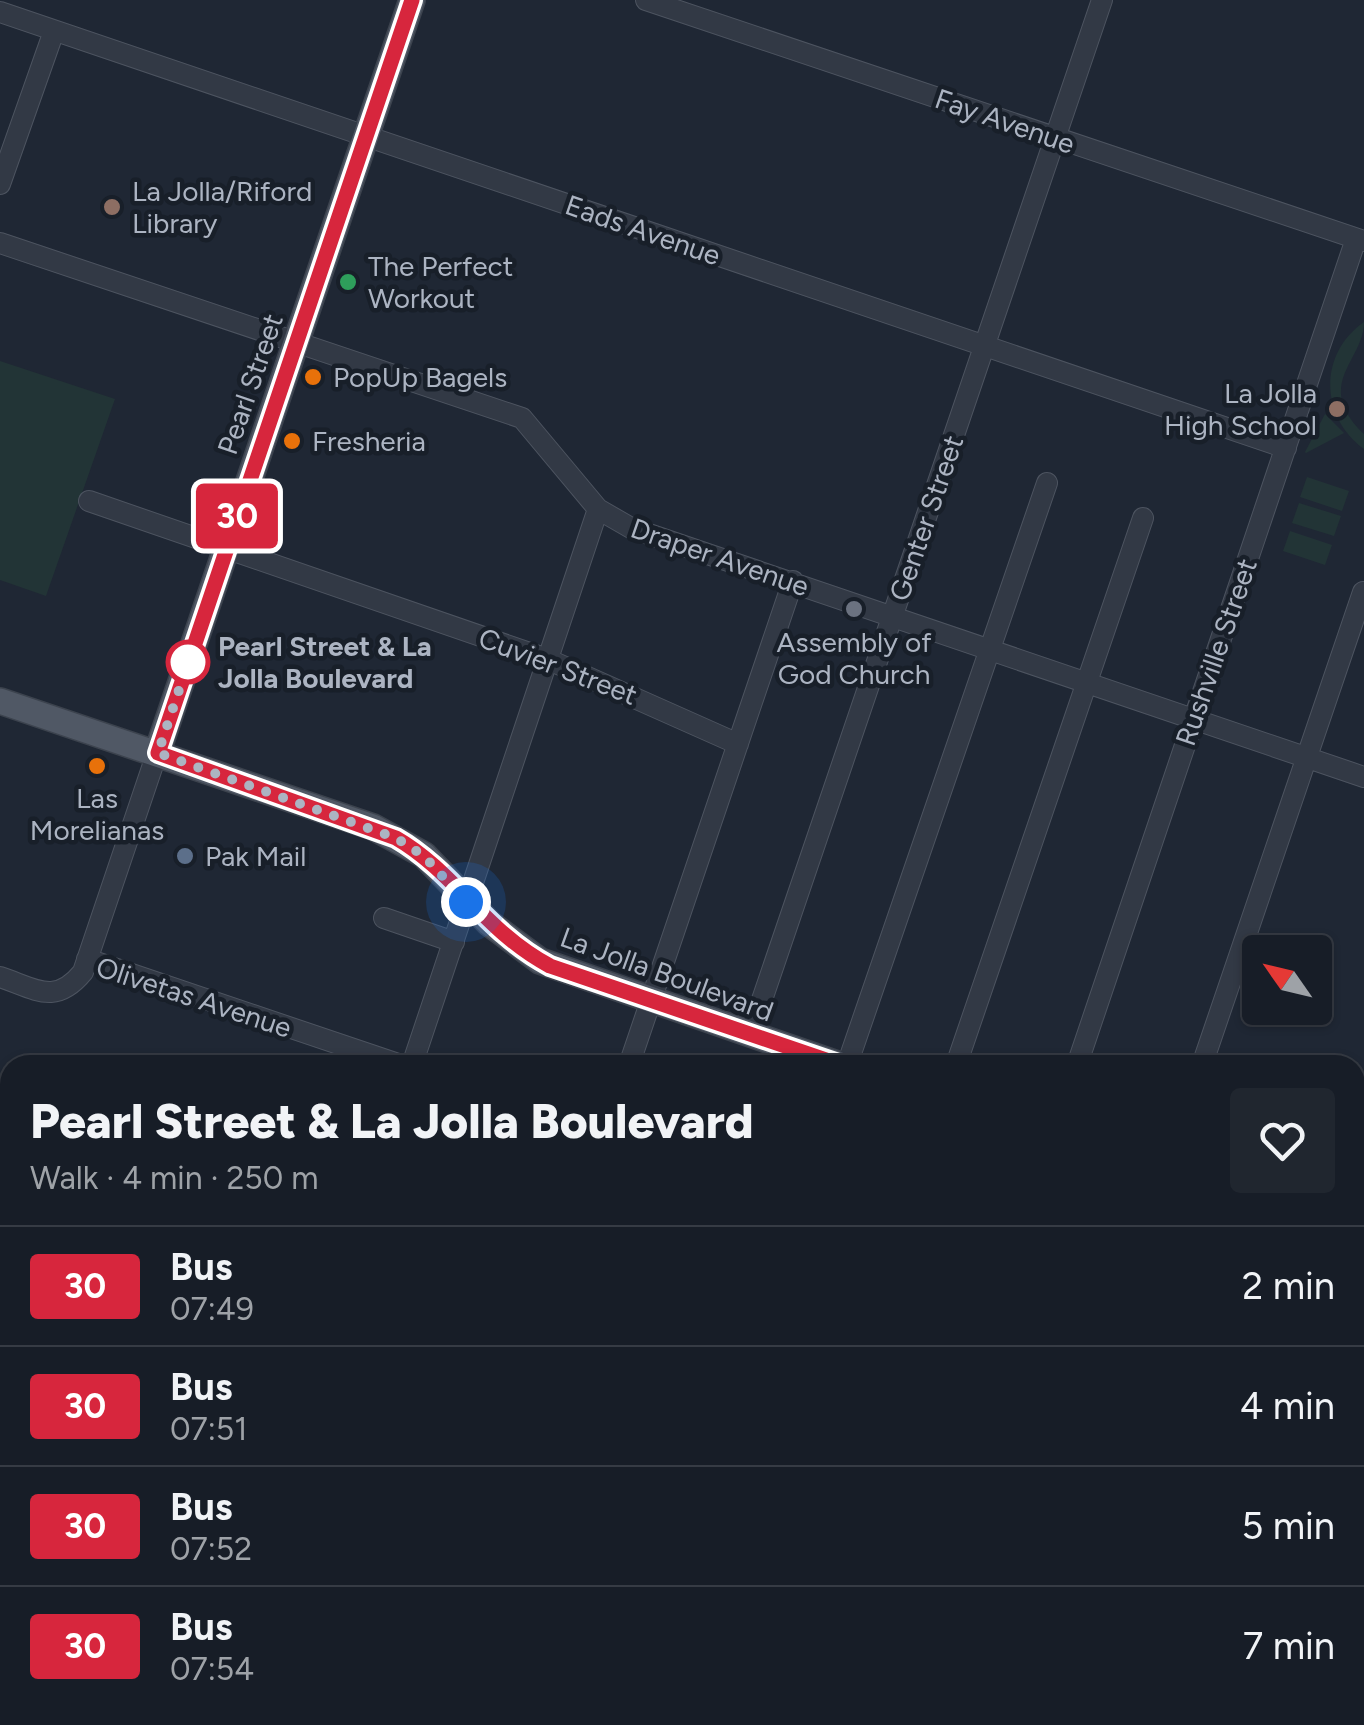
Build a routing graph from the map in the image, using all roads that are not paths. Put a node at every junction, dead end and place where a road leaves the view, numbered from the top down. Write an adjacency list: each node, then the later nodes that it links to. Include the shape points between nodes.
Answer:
1 (412, 0): 6 (main road, Pearl Street)
2 (646, 0): 7 (street, Fay Avenue)
3 (1103, 4): 7 (street, Genter Street)
4 (0, 12): 5 (street, Eads Avenue)
5 (54, 31): 6 (street, Eads Avenue); 8 (street)
6 (366, 136): 11 (main road, Pearl Street); 12 (street, Eads Avenue)
7 (1055, 138): 9 (street, Fay Avenue); 12 (street, Genter Street)
8 (0, 184)
9 (1360, 240): 13 (street, Rushville Street)
10 (0, 242): 11 (street, Draper Avenue)
11 (295, 344): 16 (street, Draper Avenue, via 522,418); 18 (main road, Pearl Street)
12 (984, 346): 13 (street, Eads Avenue); 21 (street, Genter Street)
13 (1286, 448): 26 (street, Rushville Street)
14 (1046, 484): 22 (street)
15 (89, 502): 18 (street, Cuvier Street)
16 (598, 509): 19 (street, Draper Avenue, via 631,528); 23 (street)
17 (1143, 518): 24 (street)
18 (226, 547): 23 (street, Cuvier Street); 28 (main road, Pearl Street)
19 (794, 581): 21 (street, Draper Avenue); 27 (street)
20 (1363, 592): 29 (street)
21 (893, 616): 22 (street, Draper Avenue); 37 (street, Genter Street)
22 (988, 648): 24 (street, Draper Avenue); 42 (street)
23 (547, 659): 27 (street, Cuvier Street); 31 (street)
24 (1087, 682): 26 (street, Draper Avenue); 43 (street)
25 (0, 701): 28 (main road, La Jolla Boulevard)
26 (1194, 718): 29 (street, Draper Avenue); 44 (street, Rushville Street)
27 (738, 744): 36 (street)
28 (158, 753): 31 (main road, La Jolla Boulevard, via 396,838 424,856); 34 (street, Pearl Street)
29 (1307, 758): 30 (street, Draper Avenue); 45 (street)
30 (1364, 777)
31 (466, 902): 33 (street); 36 (main road, La Jolla Boulevard, via 531,956)
32 (384, 918): 33 (street)
33 (454, 942): 39 (street)
34 (87, 958): 35 (street, Olivetas Avenue, via 72,986 56,993); 38 (street, Olivetas Avenue)
35 (0, 977)
36 (651, 1001): 37 (main road, La Jolla Boulevard); 40 (street)
37 (750, 1036): 41 (main road, La Jolla Boulevard)
38 (391, 1055)
39 (412, 1055)
40 (632, 1055)
41 (807, 1055)
42 (837, 1055)
43 (959, 1055)
44 (1080, 1055)
45 (1205, 1055)

